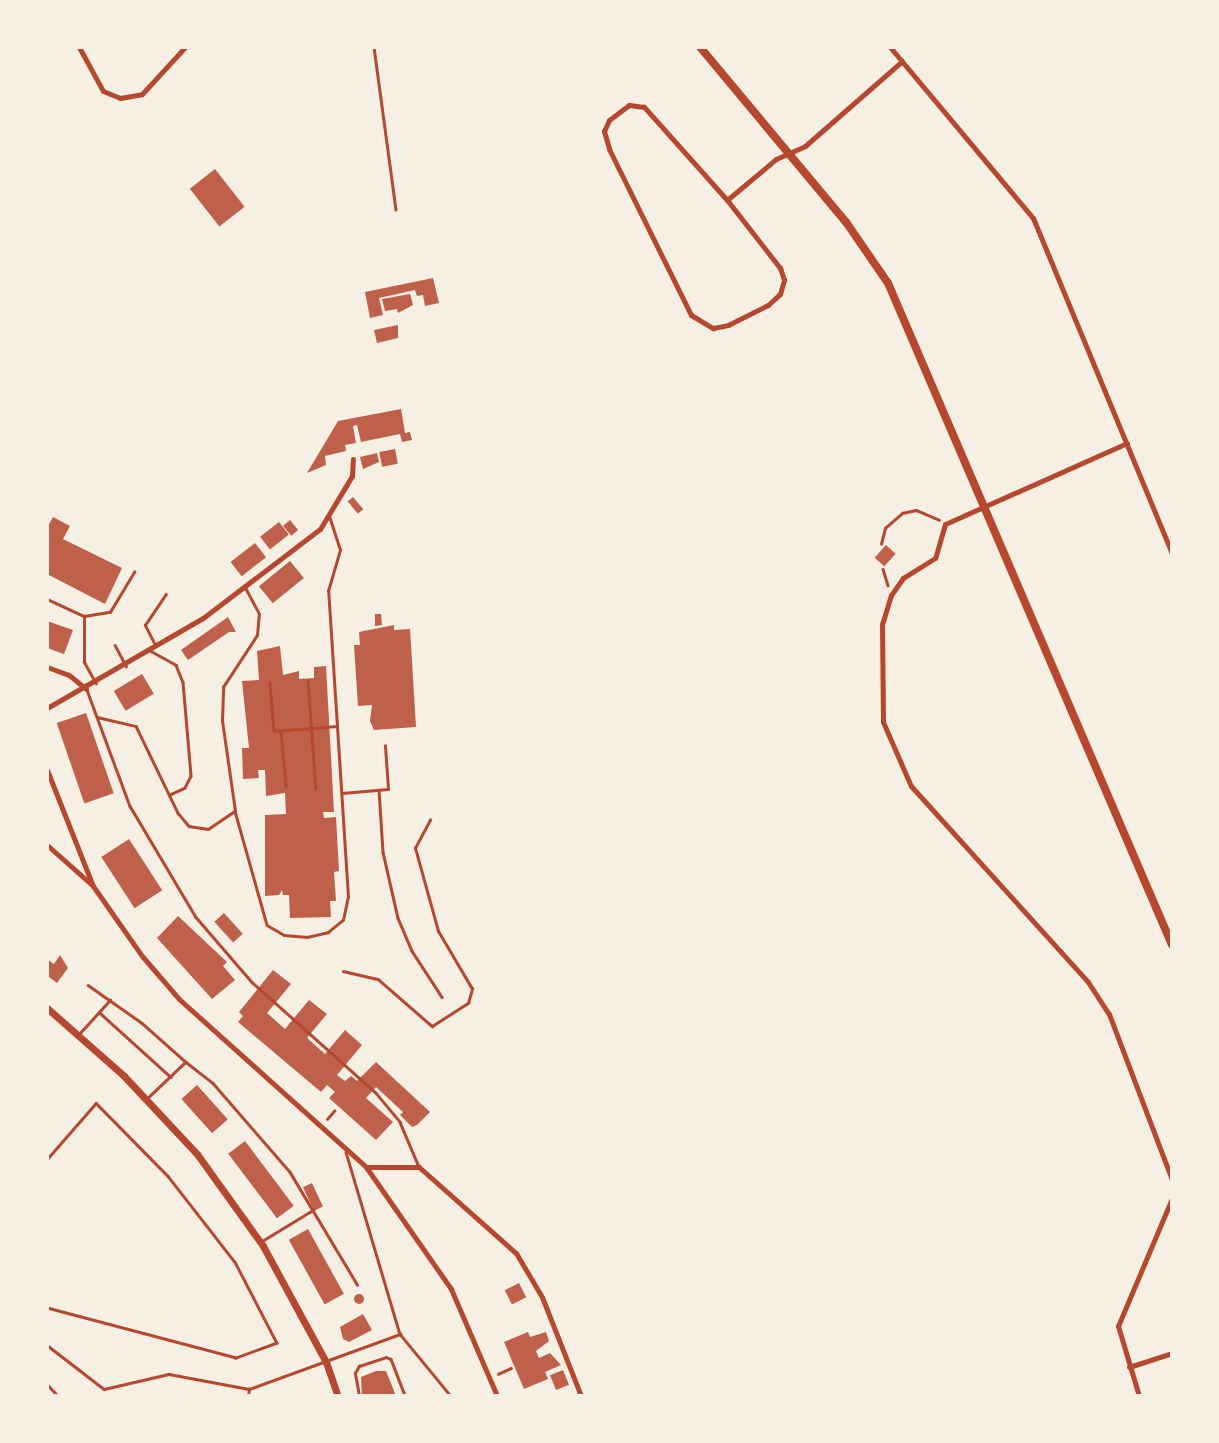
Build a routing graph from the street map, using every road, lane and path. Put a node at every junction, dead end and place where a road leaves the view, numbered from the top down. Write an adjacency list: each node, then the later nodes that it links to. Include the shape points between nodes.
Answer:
1 (79, 47): 2 (street, via 103,91 120,98 142,94)
2 (185, 47)
3 (374, 47): 9 (lane)
4 (700, 47): 7 (main road)
5 (890, 47): 6 (street)
6 (902, 61): 7 (street, via 805,146); 10 (street, via 1033,218)
7 (789, 153): 8 (street); 12 (main road, via 888,283)
8 (727, 200): 8 (street, via 644,107 629,105 609,120 604,131 608,149 691,315 713,328 768,305 780,294 784,280 780,268)
9 (397, 210)
10 (1127, 443): 12 (street); 16 (street)
11 (353, 459): 13 (street, via 352,476)
12 (985, 503): 14 (street); 49 (main road)
13 (329, 516): 19 (street, via 320,529); 35 (lane, via 340,550 328,591)
14 (945, 523): 15 (path, via 926,512 902,513 885,528); 21 (street, via 935,558 902,578)
15 (881, 544)
16 (1172, 554)
17 (883, 569): 21 (path)
18 (134, 572): 23 (lane, via 110,612)
19 (245, 588): 25 (street); 45 (lane, via 259,614 257,635 223,687 222,722)
20 (166, 594): 25 (lane, via 145,625)
21 (891, 595): 66 (street, via 881,624 883,722 892,751 911,786 1102,1004)
22 (47, 599): 23 (lane)
23 (84, 617): 31 (lane, via 84,662)
24 (115, 645): 27 (lane)
25 (157, 647): 26 (street)
26 (150, 651): 27 (street); 44 (lane, via 176,665 183,682 191,776 185,788)
27 (127, 666): 31 (street)
28 (47, 667): 32 (street, via 69,675)
29 (308, 681): 36 (lane)
30 (270, 683): 37 (lane, via 274,731)
31 (96, 684): 32 (street)
32 (86, 689): 33 (street); 34 (lane)
33 (47, 708)
34 (97, 717): 44 (lane, via 136,726); 65 (lane, via 130,806 196,917 252,982 376,1093 400,1122)
35 (337, 726): 36 (lane); 43 (lane)
36 (311, 728): 37 (lane); 41 (lane)
37 (281, 730): 40 (lane)
38 (385, 746): 42 (lane, via 388,789)
39 (47, 770): 48 (street)
40 (286, 786)
41 (316, 789)
42 (379, 790): 43 (lane); 52 (lane, via 383,852 398,918 412,951)
43 (342, 793): 45 (lane, via 348,897 343,920 328,932 307,937 284,935 267,925)
44 (170, 795): 45 (lane, via 189,826 208,829)
45 (235, 811)
46 (430, 820): 50 (path, via 415,848 438,931 472,989 468,1003 432,1026 378,979)
47 (47, 845): 48 (street)
48 (93, 887): 62 (street, via 179,999)
49 (1172, 945)
50 (343, 971)
51 (88, 985): 53 (lane)
52 (442, 997)
53 (110, 1000): 55 (lane); 57 (lane)
54 (47, 1008): 56 (street)
55 (99, 1012): 56 (lane); 58 (lane)
56 (78, 1035): 59 (street)
57 (186, 1062): 58 (lane); 68 (lane, via 213,1083 290,1172)
58 (171, 1077): 59 (lane)
59 (147, 1099): 69 (street, via 197,1154)
60 (334, 1111): 61 (path)
61 (326, 1121)
62 (345, 1148): 64 (street); 72 (lane)
63 (47, 1159): 71 (lane, via 96,1103 168,1176 235,1262 277,1343 236,1358)
64 (366, 1167): 65 (street); 78 (street, via 451,1289)
65 (419, 1167): 88 (street, via 516,1253 542,1297)
66 (1172, 1180)
67 (1172, 1198): 76 (street, via 1118,1326)
68 (313, 1210): 69 (lane); 70 (lane)
69 (261, 1242): 75 (street)
70 (357, 1284)
71 (47, 1308)
72 (400, 1334): 75 (lane); 86 (lane)
73 (47, 1345): 80 (lane, via 104,1388 169,1374)
74 (1172, 1353): 76 (street)
75 (326, 1362): 80 (lane); 83 (street)
76 (1129, 1367): 89 (street)
77 (511, 1368): 78 (path)
78 (489, 1377): 87 (street)
79 (47, 1384): 81 (lane)
80 (249, 1389): 82 (lane)
81 (58, 1396)
82 (248, 1396)
83 (338, 1396)
84 (359, 1396): 85 (lane, via 355,1373 359,1366 386,1356)
85 (405, 1396)
86 (452, 1396)
87 (497, 1396)
88 (581, 1396)
89 (1139, 1396)

